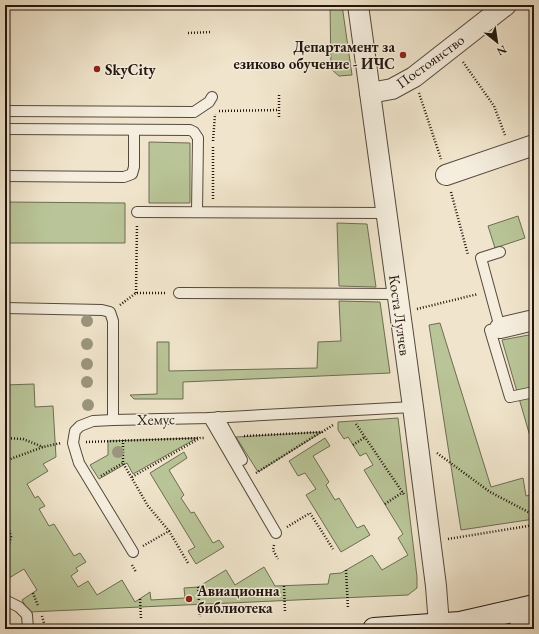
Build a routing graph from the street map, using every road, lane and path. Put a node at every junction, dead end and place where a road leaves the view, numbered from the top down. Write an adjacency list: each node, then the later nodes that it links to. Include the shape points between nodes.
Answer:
1 (358, 5): 7 (street, Коста Лулчев)
2 (506, 5): 5 (street, Постоянство)
3 (212, 32): 4 (path)
4 (188, 33)
5 (452, 47): 6 (street, Постоянство); 16 (path, via 494,106)
6 (414, 77): 7 (street, Постоянство, via 392,89); 17 (path)
7 (370, 93): 22 (street, Коста Лулчев)
8 (279, 95): 10 (path)
9 (212, 97): 11 (lane, via 194,112)
10 (279, 110): 12 (path); 21 (path, via 221,110 215,114)
11 (5, 111)
12 (279, 118)
13 (5, 129): 14 (lane)
14 (134, 130): 18 (lane, via 134,167 132,174 124,177); 20 (lane, via 194,132 198,138)
15 (534, 145): 16 (street)
16 (511, 153): 17 (street)
17 (446, 175)
18 (5, 176)
19 (137, 212): 20 (lane); 24 (path)
20 (198, 212): 21 (lane)
21 (212, 212): 22 (lane)
22 (386, 213): 26 (street, Коста Лулчев)
23 (500, 252): 32 (lane, via 481,258)
24 (136, 293): 25 (path); 30 (path)
25 (179, 293): 26 (lane)
26 (398, 294): 34 (street, Коста Лулчев)
27 (479, 294): 29 (path)
28 (5, 308): 30 (lane)
29 (413, 311)
30 (110, 312): 37 (lane, via 113,321)
31 (534, 320): 32 (street)
32 (500, 328): 33 (lane, via 490,330 510,397)
33 (534, 392)
34 (413, 407): 35 (lane, Хемус); 78 (street, Коста Лулчев)
35 (347, 410): 36 (lane, Хемус); 39 (path)
36 (214, 417): 37 (lane, Хемус); 47 (lane); 49 (lane)
37 (113, 420): 43 (lane, Хемус, via 93,421 80,426 75,431)
38 (322, 432): 49 (path)
39 (365, 437): 44 (path); 50 (path)
40 (5, 438): 45 (path, via 23,439)
41 (200, 438): 42 (path)
42 (123, 440): 43 (path); 56 (path, via 123,463 148,506)
43 (73, 443): 45 (path); 62 (lane, via 79,463)
44 (353, 445)
45 (43, 446): 48 (path)
46 (432, 449): 54 (path, via 490,492)
47 (242, 460)
48 (5, 461)
49 (244, 480): 57 (lane)
50 (403, 492): 51 (path); 52 (path)
51 (409, 501)
52 (385, 504)
53 (5, 513): 63 (path, via 11,537)
54 (534, 515)
55 (534, 525): 58 (path)
56 (169, 531): 59 (path); 65 (path)
57 (276, 533): 60 (path, via 310,513)
58 (444, 540)
59 (147, 544)
60 (333, 549)
61 (273, 550): 64 (path)
62 (133, 552)
63 (5, 558)
64 (278, 559)
65 (188, 563)
66 (131, 564): 68 (path)
67 (346, 570): 73 (path)
68 (136, 572)
69 (284, 586): 74 (path)
70 (198, 587): 76 (path)
71 (140, 599): 77 (path)
72 (5, 600): 79 (lane, via 19,607 27,615)
73 (348, 609)
74 (285, 612)
75 (525, 615): 78 (street)
76 (200, 617)
77 (141, 619)
78 (439, 627): 80 (street)
79 (28, 629)
80 (374, 629)

